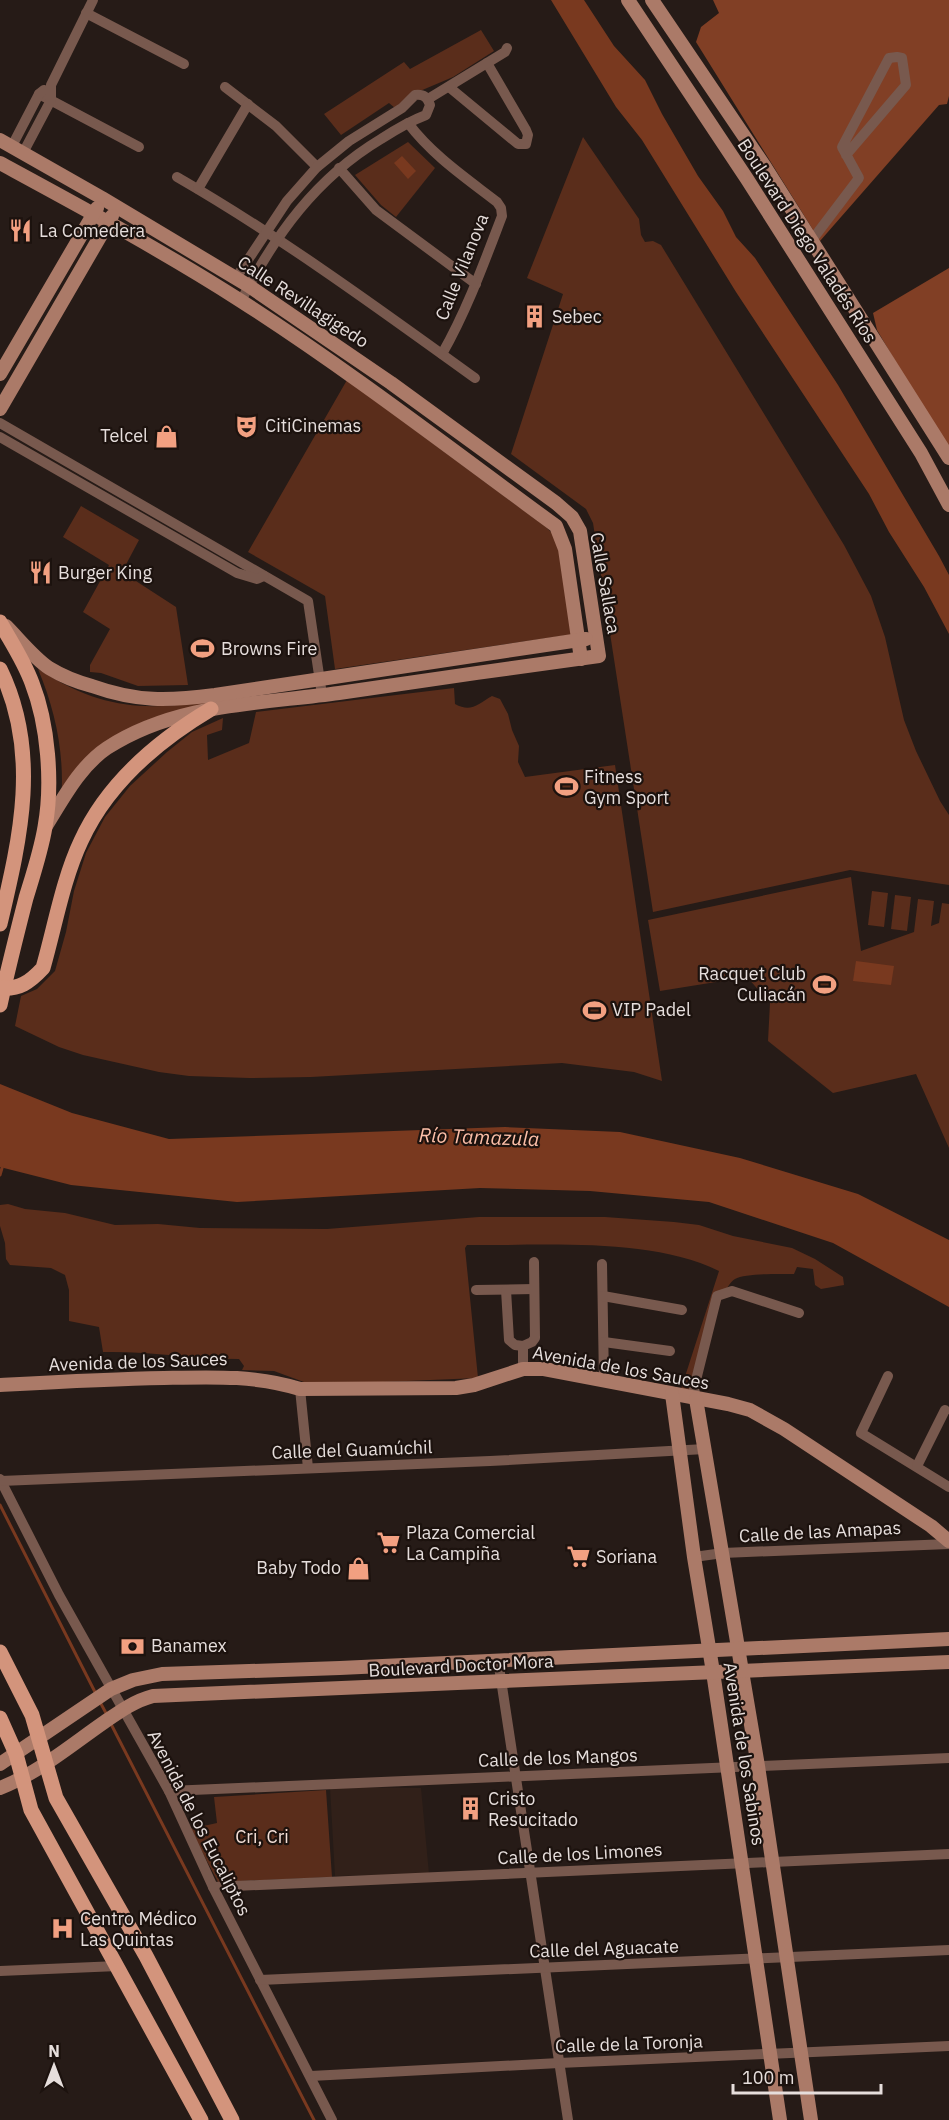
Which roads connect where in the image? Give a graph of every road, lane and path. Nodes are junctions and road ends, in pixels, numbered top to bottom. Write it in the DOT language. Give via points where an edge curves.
graph roads {
  1 [pos="93,0"];
  2 [pos="628,0"];
  3 [pos="652,0"];
  4 [pos="86,13"];
  5 [pos="507,48"];
  6 [pos="487,63"];
  7 [pos="184,64"];
  8 [pos="51,85"];
  9 [pos="225,87"];
  10 [pos="448,87"];
  11 [pos="39,94"];
  12 [pos="428,99"];
  13 [pos="51,100"];
  14 [pos="248,105"];
  15 [pos="408,123"];
  16 [pos="349,141"];
  17 [pos="12,147"];
  18 [pos="139,147"];
  19 [pos="358,153"];
  20 [pos="846,155"];
  21 [pos="0,163"];
  22 [pos="317,167"];
  23 [pos="339,168"];
  24 [pos="177,177"];
  25 [pos="198,189"];
  26 [pos="102,198"];
  27 [pos="117,207"];
  28 [pos="93,214"];
  29 [pos="108,222"];
  30 [pos="266,231"];
  31 [pos="278,240"];
  32 [pos="812,240"];
  33 [pos="236,278"];
  34 [pos="476,284"];
  35 [pos="249,286"];
  36 [pos="242,302"];
  37 [pos="442,354"];
  38 [pos="0,374"];
  39 [pos="475,378"];
  40 [pos="0,409"];
  41 [pos="0,423"];
  42 [pos="0,437"];
  43 [pos="949,458"];
  44 [pos="949,505"];
  45 [pos="572,517"];
  46 [pos="556,526"];
  47 [pos="264,576"];
  48 [pos="0,621"];
  49 [pos="597,638"];
  50 [pos="579,640"];
  51 [pos="581,659"];
  52 [pos="0,669"];
  53 [pos="320,680"];
  54 [pos="322,695"];
  55 [pos="211,709"];
  56 [pos="45,828"];
  57 [pos="0,924"];
  58 [pos="0,988"];
  59 [pos="0,1005"];
  60 [pos="534,1262"];
  61 [pos="602,1264"];
  62 [pos="534,1289"];
  63 [pos="476,1290"];
  64 [pos="506,1290"];
  65 [pos="603,1296"];
  66 [pos="682,1310"];
  67 [pos="799,1313"];
  68 [pos="603,1342"];
  69 [pos="523,1346"];
  70 [pos="670,1351"];
  71 [pos="524,1369"];
  72 [pos="888,1376"];
  73 [pos="604,1382"];
  74 [pos="0,1386"];
  75 [pos="300,1389"];
  76 [pos="672,1394"];
  77 [pos="696,1399"];
  78 [pos="945,1410"];
  79 [pos="705,1449"];
  80 [pos="678,1452"];
  81 [pos="917,1466"];
  82 [pos="308,1468"];
  83 [pos="0,1480"];
  84 [pos="949,1487"];
  85 [pos="949,1542"];
  86 [pos="723,1553"];
  87 [pos="694,1557"];
  88 [pos="949,1639"];
  89 [pos="738,1648"];
  90 [pos="709,1649"];
  91 [pos="0,1652"];
  92 [pos="498,1660"];
  93 [pos="949,1662"];
  94 [pos="741,1671"];
  95 [pos="713,1672"];
  96 [pos="501,1682"];
  97 [pos="109,1691"];
  98 [pos="120,1711"];
  99 [pos="0,1718"];
  100 [pos="40,1738"];
  101 [pos="16,1754"];
  102 [pos="949,1758"];
  103 [pos="47,1762"];
  104 [pos="0,1764"];
  105 [pos="758,1766"];
  106 [pos="728,1767"];
  107 [pos="516,1777"];
  108 [pos="22,1779"];
  109 [pos="0,1788"];
  110 [pos="169,1791"];
  111 [pos="949,1854"];
  112 [pos="772,1862"];
  113 [pos="742,1863"];
  114 [pos="531,1873"];
  115 [pos="213,1887"];
  116 [pos="949,1950"];
  117 [pos="786,1957"];
  118 [pos="756,1958"];
  119 [pos="118,1966"];
  120 [pos="545,1968"];
  121 [pos="0,1971"];
  122 [pos="260,1980"];
  123 [pos="949,2046"];
  124 [pos="801,2054"];
  125 [pos="771,2055"];
  126 [pos="559,2063"];
  127 [pos="311,2076"];
  128 [pos="201,2120"];
  129 [pos="232,2120"];
  130 [pos="332,2120"];
  131 [pos="568,2120"];
  132 [pos="780,2120"];
  133 [pos="811,2120"];
  1 -- 4 [label="street"];
  2 -- 44 [label="street, Boulevard Diego Valadés Ríos" via="915,443"];
  3 -- 32 [label="street, Boulevard Diego Valadés Ríos"];
  4 -- 7 [label="street"];
  4 -- 8 [label="street"];
  5 -- 6 [label="street"];
  6 -- 10 [label="street"];
  6 -- 10 [label="street" via="526,130 526,144 518,144"];
  8 -- 11 [label="street"];
  8 -- 13 [label="street"];
  9 -- 14 [label="street"];
  10 -- 12 [label="street"];
  11 -- 13 [label="street"];
  11 -- 17 [label="street"];
  12 -- 15 [label="street" via="426,115"];
  12 -- 16 [label="street" via="415,95 402,108"];
  13 -- 17 [label="street"];
  13 -- 18 [label="street"];
  14 -- 22 [label="street" via="276,126"];
  14 -- 25 [label="street"];
  15 -- 19 [label="street"];
  15 -- 34 [label="street, Calle Vilanova" via="445,162 501,208 502,216"];
  16 -- 19 [label="street"];
  16 -- 22 [label="street"];
  17 -- 26 [label="street, Calle Revillagigedo"];
  19 -- 23 [label="street"];
  20 -- 20 [label="street" via="842,147 890,58 902,58 906,85"];
  20 -- 32 [label="street" via="859,178"];
  21 -- 28 [label="street, Calle Revillagigedo"];
  22 -- 30 [label="street"];
  23 -- 31 [label="street" via="314,192"];
  23 -- 34 [label="street" via="376,210"];
  24 -- 25 [label="street, Calle Vilanova"];
  25 -- 30 [label="street, Calle Vilanova"];
  26 -- 27 [label="street, Calle Revillagigedo"];
  26 -- 28 [label="street"];
  27 -- 29 [label="street"];
  27 -- 33 [label="street, Calle Revillagigedo"];
  28 -- 29 [label="street, Calle Revillagigedo"];
  28 -- 38 [label="street"];
  29 -- 36 [label="street, Calle Revillagigedo"];
  29 -- 40 [label="street"];
  30 -- 31 [label="street, Calle Vilanova"];
  30 -- 33 [label="street"];
  31 -- 35 [label="street"];
  31 -- 37 [label="street, Calle Vilanova"];
  32 -- 43 [label="street, Boulevard Diego Valadés Ríos"];
  33 -- 35 [label="street, Calle Revillagigedo"];
  34 -- 37 [label="street, Calle Vilanova"];
  35 -- 36 [label="street"];
  35 -- 45 [label="street, Calle Revillagigedo" via="391,382"];
  36 -- 46 [label="street, Calle Revillagigedo" via="333,362"];
  37 -- 39 [label="street, Calle Vilanova"];
  41 -- 47 [label="street"];
  42 -- 47 [label="street" via="237,573 257,579"];
  45 -- 46 [label="street"];
  45 -- 49 [label="street, Calle Sallaca" via="584,548"];
  46 -- 50 [label="street, Calle Sallaca" via="565,549"];
  47 -- 53 [label="street" via="308,601"];
  48 -- 53 [label="street" via="49,667 119,696 182,699"];
  48 -- 56 [label="main road" via="32,683 40,713 49,790"];
  49 -- 50 [label="street"];
  49 -- 51 [label="street, Calle Sallaca" via="599,656"];
  50 -- 51 [label="street, Calle Sallaca"];
  50 -- 53 [label="street"];
  51 -- 54 [label="street"];
  52 -- 57 [label="main road" via="21,734 24,786 22,825"];
  53 -- 54 [label="street"];
  54 -- 55 [label="street"];
  55 -- 56 [label="street" via="148,727 105,749 82,772"];
  55 -- 58 [label="main road" via="146,756 103,804 73,860 42,968 25,984"];
  56 -- 59 [label="main road"];
  60 -- 62 [label="street"];
  61 -- 65 [label="street"];
  62 -- 64 [label="street"];
  62 -- 69 [label="street" via="535,1338"];
  63 -- 64 [label="street"];
  64 -- 69 [label="street" via="509,1340"];
  65 -- 66 [label="street"];
  65 -- 68 [label="street"];
  67 -- 77 [label="street" via="732,1291 717,1296 694,1388"];
  68 -- 70 [label="street"];
  68 -- 73 [label="street"];
  69 -- 71 [label="street"];
  71 -- 73 [label="street, Avenida de los Sauces" via="544,1369"];
  71 -- 75 [label="street, Avenida de los Sauces" via="456,1388"];
  72 -- 81 [label="street" via="861,1433"];
  73 -- 76 [label="street, Avenida de los Sauces"];
  74 -- 75 [label="street, Avenida de los Sauces" via="232,1377 279,1382"];
  75 -- 82 [label="street"];
  76 -- 77 [label="street, Avenida de los Sauces"];
  76 -- 80 [label="street, Avenida de los Sabinos"];
  77 -- 79 [label="street, Avenida de los Sabinos"];
  77 -- 85 [label="street, Avenida de los Sauces" via="750,1410 765,1418 931,1526"];
  78 -- 81 [label="street"];
  79 -- 80 [label="street, Calle del Guamúchil"];
  79 -- 86 [label="street, Avenida de los Sabinos"];
  80 -- 82 [label="street, Calle del Guamúchil"];
  80 -- 87 [label="street, Avenida de los Sabinos"];
  81 -- 84 [label="street"];
  82 -- 83 [label="street, Calle del Guamúchil"];
  83 -- 97 [label="street, Avenida de los Eucaliptos"];
  85 -- 86 [label="street, Calle de las Amapas"];
  86 -- 87 [label="street, Calle de las Amapas"];
  86 -- 89 [label="street, Avenida de los Sabinos"];
  87 -- 90 [label="street, Avenida de los Sabinos"];
  88 -- 89 [label="street, Boulevard Doctor Mora"];
  89 -- 90 [label="street, Boulevard Doctor Mora"];
  89 -- 94 [label="street, Avenida de los Sabinos"];
  90 -- 92 [label="street, Boulevard Doctor Mora"];
  90 -- 95 [label="street, Avenida de los Sabinos"];
  91 -- 100 [label="main road"];
  92 -- 96 [label="street"];
  92 -- 97 [label="street, Boulevard Doctor Mora" via="162,1674 133,1680"];
  93 -- 94 [label="street, Boulevard Doctor Mora"];
  94 -- 95 [label="street, Boulevard Doctor Mora"];
  94 -- 105 [label="street, Avenida de los Sabinos"];
  95 -- 96 [label="street, Boulevard Doctor Mora"];
  95 -- 106 [label="street, Avenida de los Sabinos"];
  96 -- 98 [label="street, Boulevard Doctor Mora" via="163,1696 141,1700"];
  96 -- 107 [label="street"];
  97 -- 98 [label="street, Avenida de los Eucaliptos"];
  97 -- 100 [label="street, Boulevard Doctor Mora"];
  98 -- 103 [label="street, Boulevard Doctor Mora"];
  98 -- 110 [label="street, Avenida de los Eucaliptos"];
  99 -- 101 [label="main road"];
  100 -- 101 [label="street, Boulevard Doctor Mora"];
  100 -- 103 [label="main road"];
  101 -- 104 [label="street, Boulevard Doctor Mora"];
  101 -- 108 [label="main road"];
  102 -- 105 [label="street, Calle de los Mangos"];
  103 -- 108 [label="street, Boulevard Doctor Mora"];
  103 -- 129 [label="main road" via="56,1798 146,1956"];
  105 -- 106 [label="street, Calle de los Mangos"];
  105 -- 112 [label="street, Avenida de los Sabinos"];
  106 -- 107 [label="street, Calle de los Mangos"];
  106 -- 113 [label="street, Avenida de los Sabinos"];
  107 -- 110 [label="street, Calle de los Mangos"];
  107 -- 114 [label="street"];
  108 -- 109 [label="street, Boulevard Doctor Mora"];
  108 -- 119 [label="main road" via="31,1810"];
  110 -- 115 [label="street, Avenida de los Eucaliptos"];
  111 -- 112 [label="street, Calle de los Limones"];
  112 -- 113 [label="street, Calle de los Limones"];
  112 -- 117 [label="street, Avenida de los Sabinos"];
  113 -- 114 [label="street, Calle de los Limones"];
  113 -- 118 [label="street, Avenida de los Sabinos"];
  114 -- 115 [label="street, Calle de los Limones"];
  114 -- 120 [label="street"];
  115 -- 122 [label="street, Avenida de los Eucaliptos"];
  116 -- 117 [label="street, Calle del Aguacate"];
  117 -- 118 [label="street, Calle del Aguacate"];
  117 -- 124 [label="street, Avenida de los Sabinos"];
  118 -- 120 [label="street, Calle del Aguacate"];
  118 -- 125 [label="street, Avenida de los Sabinos"];
  119 -- 121 [label="street"];
  119 -- 128 [label="main road"];
  120 -- 122 [label="street, Calle del Aguacate"];
  120 -- 126 [label="street"];
  122 -- 127 [label="street, Avenida de los Eucaliptos"];
  123 -- 124 [label="street, Calle de la Toronja"];
  124 -- 125 [label="street, Calle de la Toronja"];
  124 -- 133 [label="street, Avenida de los Sabinos"];
  125 -- 126 [label="street, Calle de la Toronja"];
  125 -- 132 [label="street, Avenida de los Sabinos"];
  126 -- 127 [label="street, Calle de la Toronja"];
  126 -- 131 [label="street"];
  127 -- 130 [label="street, Avenida de los Eucaliptos"];
}
